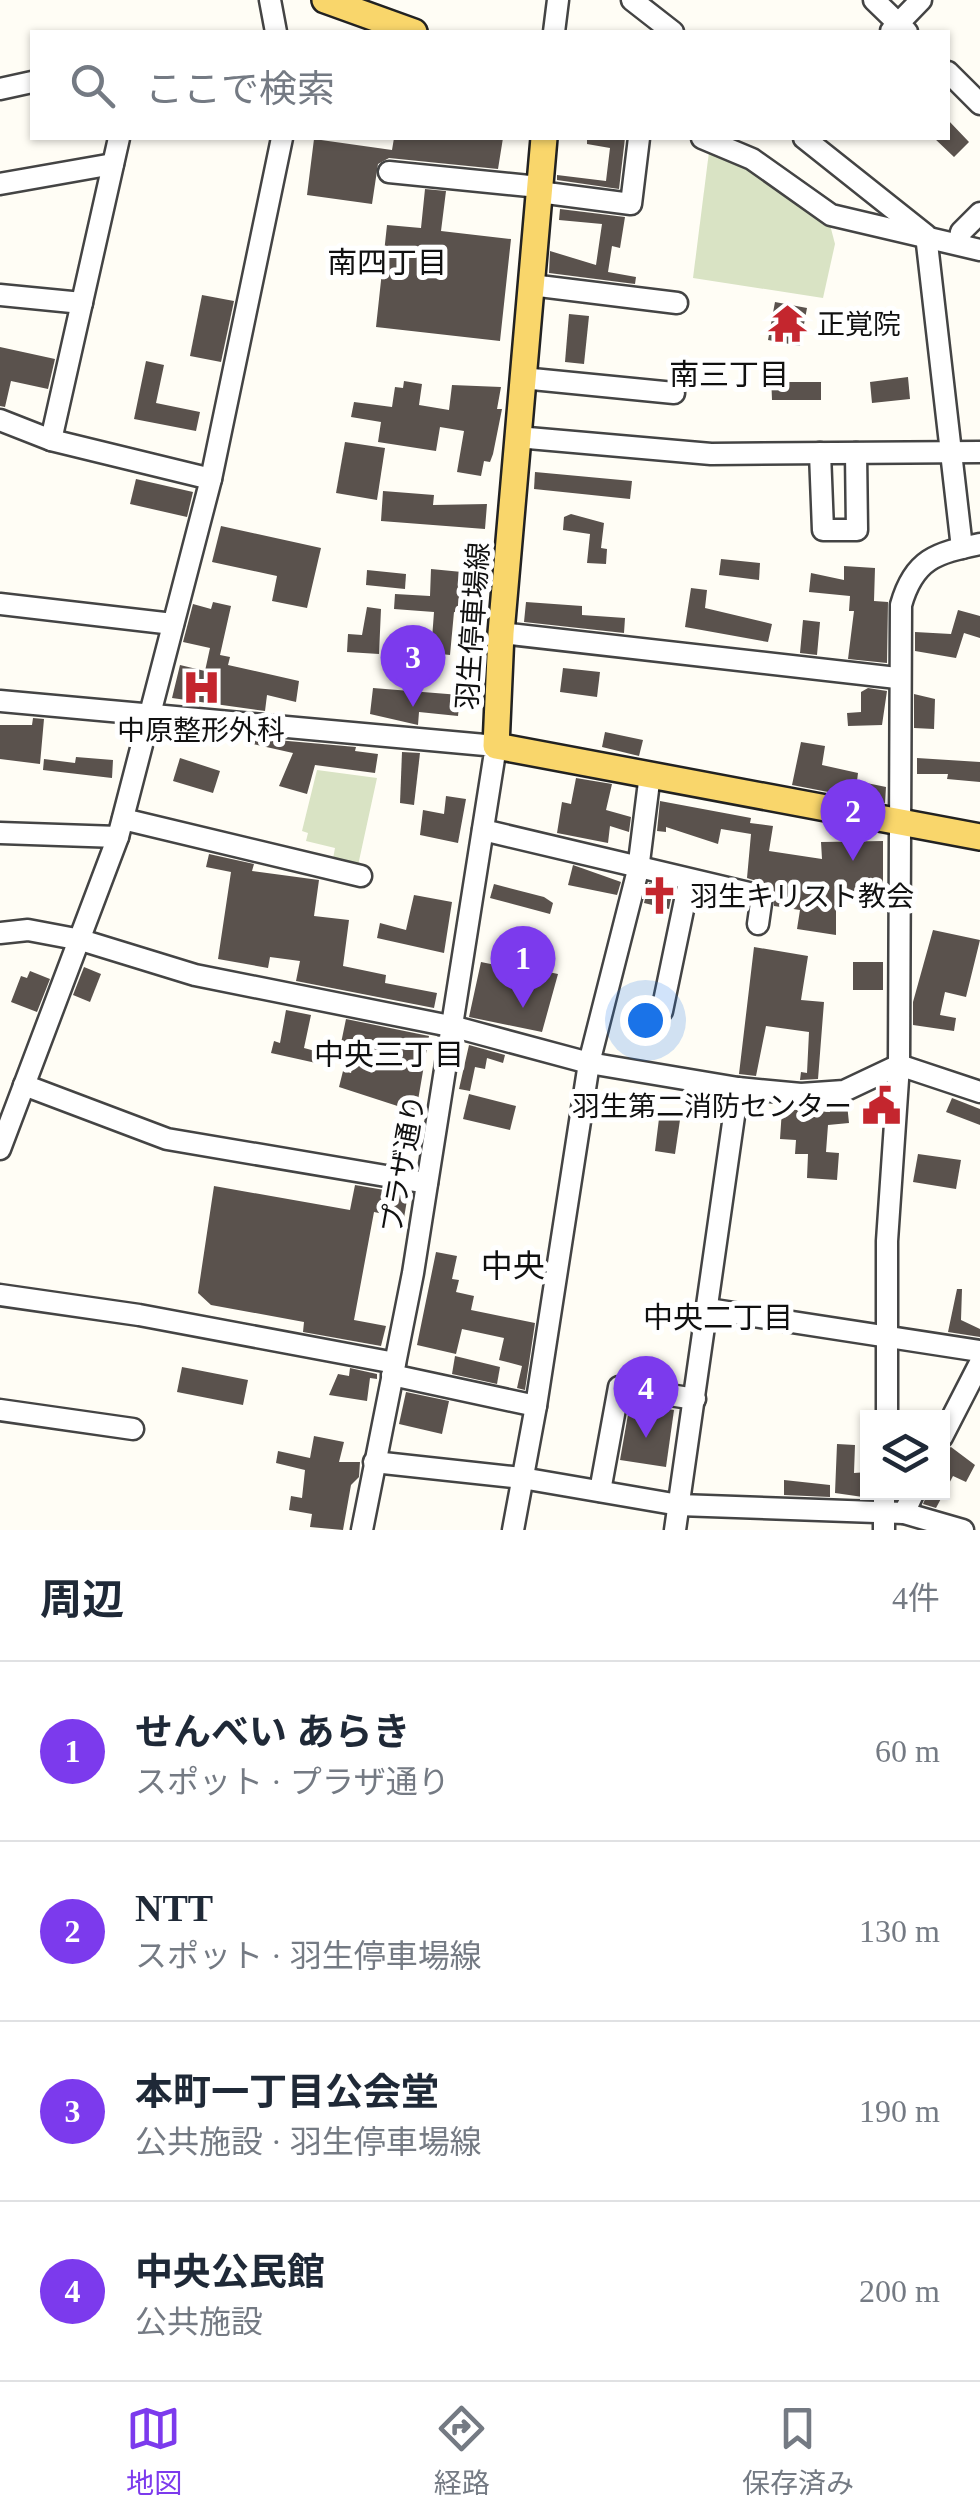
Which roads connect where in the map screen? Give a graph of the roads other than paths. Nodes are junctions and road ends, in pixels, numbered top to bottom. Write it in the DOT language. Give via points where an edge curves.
graph roads {
  1 [pos="270,0"];
  2 [pos="558,0"];
  3 [pos="632,0"];
  4 [pos="874,0"];
  5 [pos="920,0"];
  6 [pos="333,2"];
  7 [pos="898,29"];
  8 [pos="276,30"];
  9 [pos="409,30"];
  10 [pos="554,30"];
  11 [pos="670,30"];
  12 [pos="950,73"];
  13 [pos="30,82"];
  14 [pos="0,89"];
  15 [pos="976,91"];
  16 [pos="119,140"];
  17 [pos="282,140"];
  18 [pos="544,140"];
  19 [pos="639,140"];
  20 [pos="707,140"];
  21 [pos="806,140"];
  22 [pos="113,164"];
  23 [pos="388,172"];
  24 [pos="0,184"];
  25 [pos="539,190"];
  26 [pos="980,213"];
  27 [pos="926,236"];
  28 [pos="959,244"];
  29 [pos="980,250"];
  30 [pos="530,286"];
  31 [pos="0,295"];
  32 [pos="82,303"];
  33 [pos="677,304"];
  34 [pos="522,378"];
  35 [pos="674,393"];
  36 [pos="0,420"];
  37 [pos="517,437"];
  38 [pos="50,440"];
  39 [pos="980,452"];
  40 [pos="820,453"];
  41 [pos="856,453"];
  42 [pos="948,453"];
  43 [pos="211,479"];
  44 [pos="971,546"];
  45 [pos="0,604"];
  46 [pos="173,624"];
  47 [pos="501,633"];
  48 [pos="897,678"];
  49 [pos="0,702"];
  50 [pos="150,715"];
  51 [pos="496,746"];
  52 [pos="650,774"];
  53 [pos="903,825"];
  54 [pos="121,828"];
  55 [pos="483,830"];
  56 [pos="0,833"];
  57 [pos="979,843"];
  58 [pos="638,870"];
  59 [pos="361,876"];
  60 [pos="689,881"];
  61 [pos="758,924"];
  62 [pos="0,933"];
  63 [pos="82,940"];
  64 [pos="662,1011"];
  65 [pos="455,1026"];
  66 [pos="589,1062"];
  67 [pos="899,1065"];
  68 [pos="24,1085"];
  69 [pos="738,1088"];
  70 [pos="980,1092"];
  71 [pos="0,1149"];
  72 [pos="427,1183"];
  73 [pos="0,1295"];
  74 [pos="708,1309"];
  75 [pos="890,1335"];
  76 [pos="980,1351"];
  77 [pos="394,1369"];
  78 [pos="977,1375"];
  79 [pos="695,1399"];
  80 [pos="536,1406"];
  81 [pos="0,1410"];
  82 [pos="887,1410"];
  83 [pos="950,1422"];
  84 [pos="133,1429"];
  85 [pos="374,1462"];
  86 [pos="522,1478"];
  87 [pos="600,1491"];
  88 [pos="679,1505"];
  89 [pos="889,1512"];
  90 [pos="362,1530"];
  91 [pos="512,1530"];
  92 [pos="675,1530"];
  93 [pos="963,1530"];
  1 -- 8 [label="street"];
  2 -- 10 [label="street"];
  3 -- 11 [label="street"];
  4 -- 7 [label="street"];
  5 -- 7 [label="street"];
  6 -- 9 [label="main road"];
  12 -- 15 [label="street"];
  13 -- 14 [label="street"];
  16 -- 22 [label="street"];
  17 -- 43 [label="street"];
  18 -- 25 [label="main road, 羽生停車場線"];
  19 -- 25 [label="street" via="631,204"];
  20 -- 27 [label="street" via="752,159 830,214"];
  21 -- 27 [label="street"];
  22 -- 24 [label="street"];
  22 -- 32 [label="street"];
  23 -- 25 [label="street"];
  25 -- 30 [label="main road, 羽生停車場線"];
  26 -- 28 [label="street" via="961,232"];
  27 -- 28 [label="street"];
  27 -- 42 [label="street"];
  28 -- 29 [label="street"];
  30 -- 33 [label="street"];
  30 -- 34 [label="main road, 羽生停車場線"];
  31 -- 32 [label="street"];
  32 -- 38 [label="street"];
  34 -- 35 [label="street"];
  34 -- 37 [label="main road, 羽生停車場線"];
  36 -- 38 [label="street"];
  37 -- 40 [label="street" via="710,454"];
  37 -- 47 [label="main road, 羽生停車場線"];
  38 -- 43 [label="street"];
  39 -- 42 [label="street"];
  40 -- 41 [label="street"];
  40 -- 41 [label="street" via="823,530 857,530"];
  41 -- 42 [label="street"];
  42 -- 44 [label="street"];
  43 -- 46 [label="street"];
  44 -- 48 [label="street" via="940,554 908,579 900,605"];
  45 -- 46 [label="street"];
  46 -- 50 [label="street"];
  47 -- 48 [label="street"];
  47 -- 51 [label="main road, 羽生停車場線"];
  48 -- 53 [label="street"];
  49 -- 50 [label="street"];
  50 -- 51 [label="street"];
  50 -- 54 [label="street"];
  51 -- 52 [label="main road, 羽生停車場線"];
  51 -- 55 [label="street, プラザ通り"];
  52 -- 53 [label="main road, 羽生停車場線"];
  52 -- 58 [label="street"];
  53 -- 57 [label="main road, 羽生停車場線"];
  53 -- 67 [label="street"];
  54 -- 56 [label="street"];
  54 -- 59 [label="street"];
  54 -- 63 [label="street"];
  55 -- 58 [label="street"];
  55 -- 65 [label="street, プラザ通り"];
  58 -- 60 [label="street"];
  58 -- 66 [label="street"];
  60 -- 61 [label="street" via="762,896"];
  60 -- 64 [label="street"];
  62 -- 63 [label="street" via="28,930"];
  63 -- 65 [label="street" via="195,975"];
  63 -- 68 [label="street"];
  65 -- 66 [label="street"];
  65 -- 72 [label="street, プラザ通り"];
  66 -- 69 [label="street"];
  66 -- 80 [label="street"];
  67 -- 69 [label="street" via="844,1091"];
  67 -- 70 [label="street"];
  67 -- 75 [label="street" via="887,1242"];
  68 -- 71 [label="street"];
  68 -- 72 [label="street" via="167,1139"];
  69 -- 74 [label="street"];
  72 -- 77 [label="street, プラザ通り"];
  73 -- 77 [label="street" via="139,1315"];
  74 -- 75 [label="street"];
  74 -- 79 [label="street"];
  75 -- 76 [label="street"];
  75 -- 82 [label="street"];
  77 -- 80 [label="street"];
  77 -- 85 [label="street, プラザ通り"];
  78 -- 83 [label="street"];
  79 -- 87 [label="street" via="619,1387"];
  79 -- 88 [label="street"];
  80 -- 86 [label="street"];
  81 -- 84 [label="street"];
  85 -- 86 [label="street"];
  85 -- 90 [label="street, プラザ通り"];
  86 -- 87 [label="street"];
  86 -- 91 [label="street"];
  87 -- 88 [label="street"];
  88 -- 89 [label="street"];
  88 -- 92 [label="street"];
  89 -- 93 [label="street"];
}
